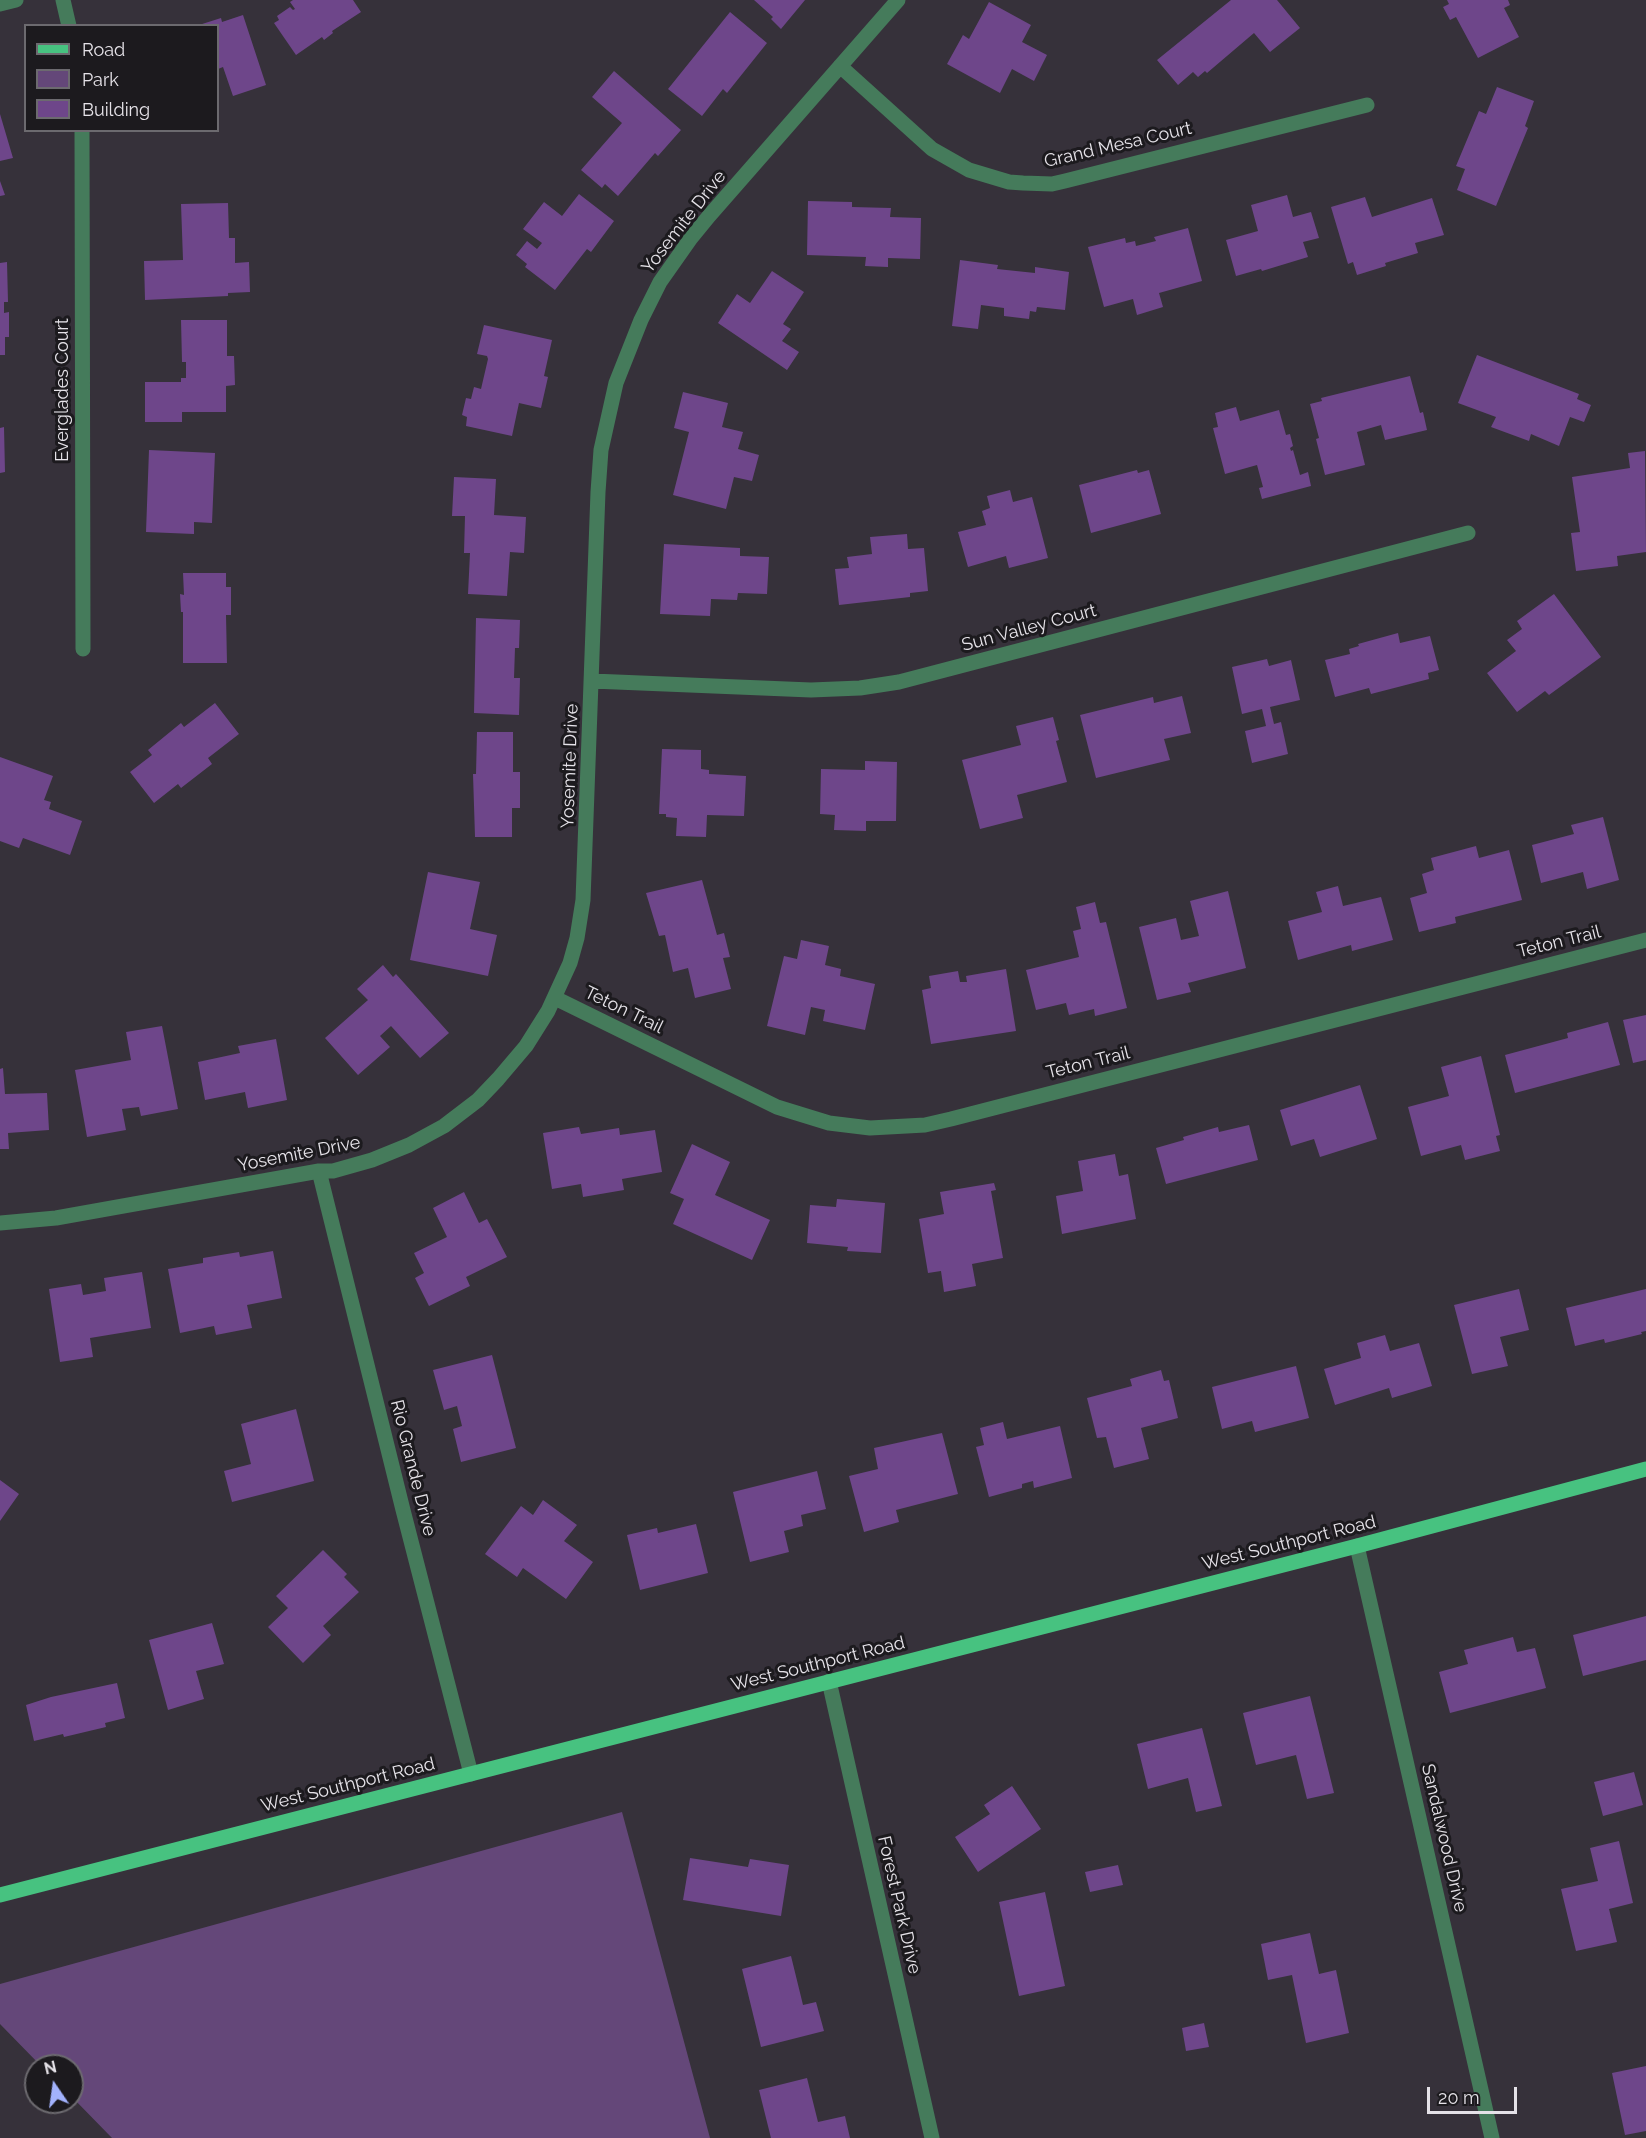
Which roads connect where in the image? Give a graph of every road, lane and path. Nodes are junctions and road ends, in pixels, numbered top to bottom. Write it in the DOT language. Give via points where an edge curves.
graph roads {
  1 [pos="16,0"];
  2 [pos="63,0"];
  3 [pos="898,0"];
  4 [pos="0,4"];
  5 [pos="69,24"];
  6 [pos="840,66"];
  7 [pos="1367,105"];
  8 [pos="82,132"];
  9 [pos="1468,533"];
  10 [pos="83,650"];
  11 [pos="592,681"];
  12 [pos="1646,940"];
  13 [pos="555,998"];
  14 [pos="319,1172"];
  15 [pos="0,1223"];
  16 [pos="1646,1469"];
  17 [pos="1357,1546"];
  18 [pos="829,1681"];
  19 [pos="471,1774"];
  20 [pos="0,1895"];
  21 [pos="932,2138"];
  22 [pos="1492,2138"];
  1 -- 4 [label="street"];
  2 -- 5 [label="street"];
  3 -- 6 [label="street, Yosemite Drive"];
  6 -- 7 [label="street, Grand Mesa Court" via="932,149 969,170 1009,182 1052,184"];
  6 -- 11 [label="street, Yosemite Drive" via="691,238 660,282 625,358 609,410 600,465"];
  8 -- 10 [label="street, Everglades Court"];
  9 -- 11 [label="street, Sun Valley Court" via="899,682 830,690"];
  11 -- 13 [label="street, Yosemite Drive" via="584,900 574,947"];
  12 -- 13 [label="street, Teton Trail" via="951,1119 925,1125 870,1128 829,1123 777,1107"];
  13 -- 14 [label="street, Yosemite Drive" via="534,1035 498,1079 444,1126 372,1160"];
  14 -- 15 [label="street, Yosemite Drive" via="56,1218"];
  14 -- 19 [label="street, Rio Grande Drive"];
  16 -- 17 [label="main road, West Southport Road"];
  17 -- 18 [label="main road, West Southport Road"];
  17 -- 22 [label="street, Sandalwood Drive"];
  18 -- 19 [label="main road, West Southport Road"];
  18 -- 21 [label="street, Forest Park Drive"];
  19 -- 20 [label="main road, West Southport Road"];
}
